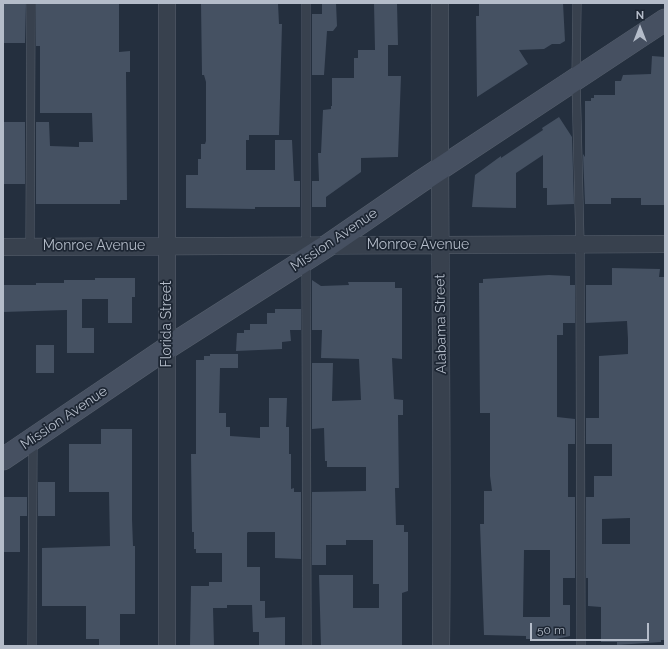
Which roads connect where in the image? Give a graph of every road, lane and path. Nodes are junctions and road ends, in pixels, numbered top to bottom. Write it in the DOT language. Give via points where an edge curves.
graph roads {
  1 [pos="32,3"];
  2 [pos="167,3"];
  3 [pos="306,3"];
  4 [pos="440,3"];
  5 [pos="577,3"];
  6 [pos="665,20"];
  7 [pos="576,80"];
  8 [pos="440,169"];
  9 [pos="580,244"];
  10 [pos="665,244"];
  11 [pos="167,246"];
  12 [pos="327,246"];
  13 [pos="440,246"];
  14 [pos="3,247"];
  15 [pos="30,247"];
  16 [pos="306,252"];
  17 [pos="167,348"];
  18 [pos="33,439"];
  19 [pos="3,459"];
  20 [pos="32,646"];
  21 [pos="167,646"];
  22 [pos="308,646"];
  23 [pos="441,646"];
  24 [pos="581,646"];
  1 -- 15 [label="lane"];
  2 -- 11 [label="street, Florida Street"];
  3 -- 16 [label="lane"];
  4 -- 8 [label="street, Alabama Street"];
  5 -- 7 [label="lane"];
  6 -- 7 [label="main road, Mission Avenue"];
  7 -- 8 [label="main road, Mission Avenue"];
  7 -- 9 [label="lane"];
  8 -- 12 [label="main road, Mission Avenue"];
  8 -- 13 [label="street, Alabama Street"];
  9 -- 10 [label="street, Monroe Avenue"];
  9 -- 13 [label="street, Monroe Avenue"];
  9 -- 24 [label="lane"];
  11 -- 15 [label="street, Monroe Avenue"];
  11 -- 16 [label="street, Monroe Avenue"];
  11 -- 17 [label="street, Florida Street"];
  12 -- 13 [label="street, Monroe Avenue"];
  12 -- 16 [label="main road, Mission Avenue"];
  13 -- 23 [label="street, Alabama Street" via="443,456"];
  14 -- 15 [label="street, Monroe Avenue"];
  16 -- 17 [label="main road, Mission Avenue"];
  16 -- 22 [label="lane"];
  17 -- 18 [label="main road, Mission Avenue"];
  17 -- 21 [label="street, Florida Street"];
  18 -- 19 [label="main road, Mission Avenue"];
  18 -- 20 [label="lane"];
}
